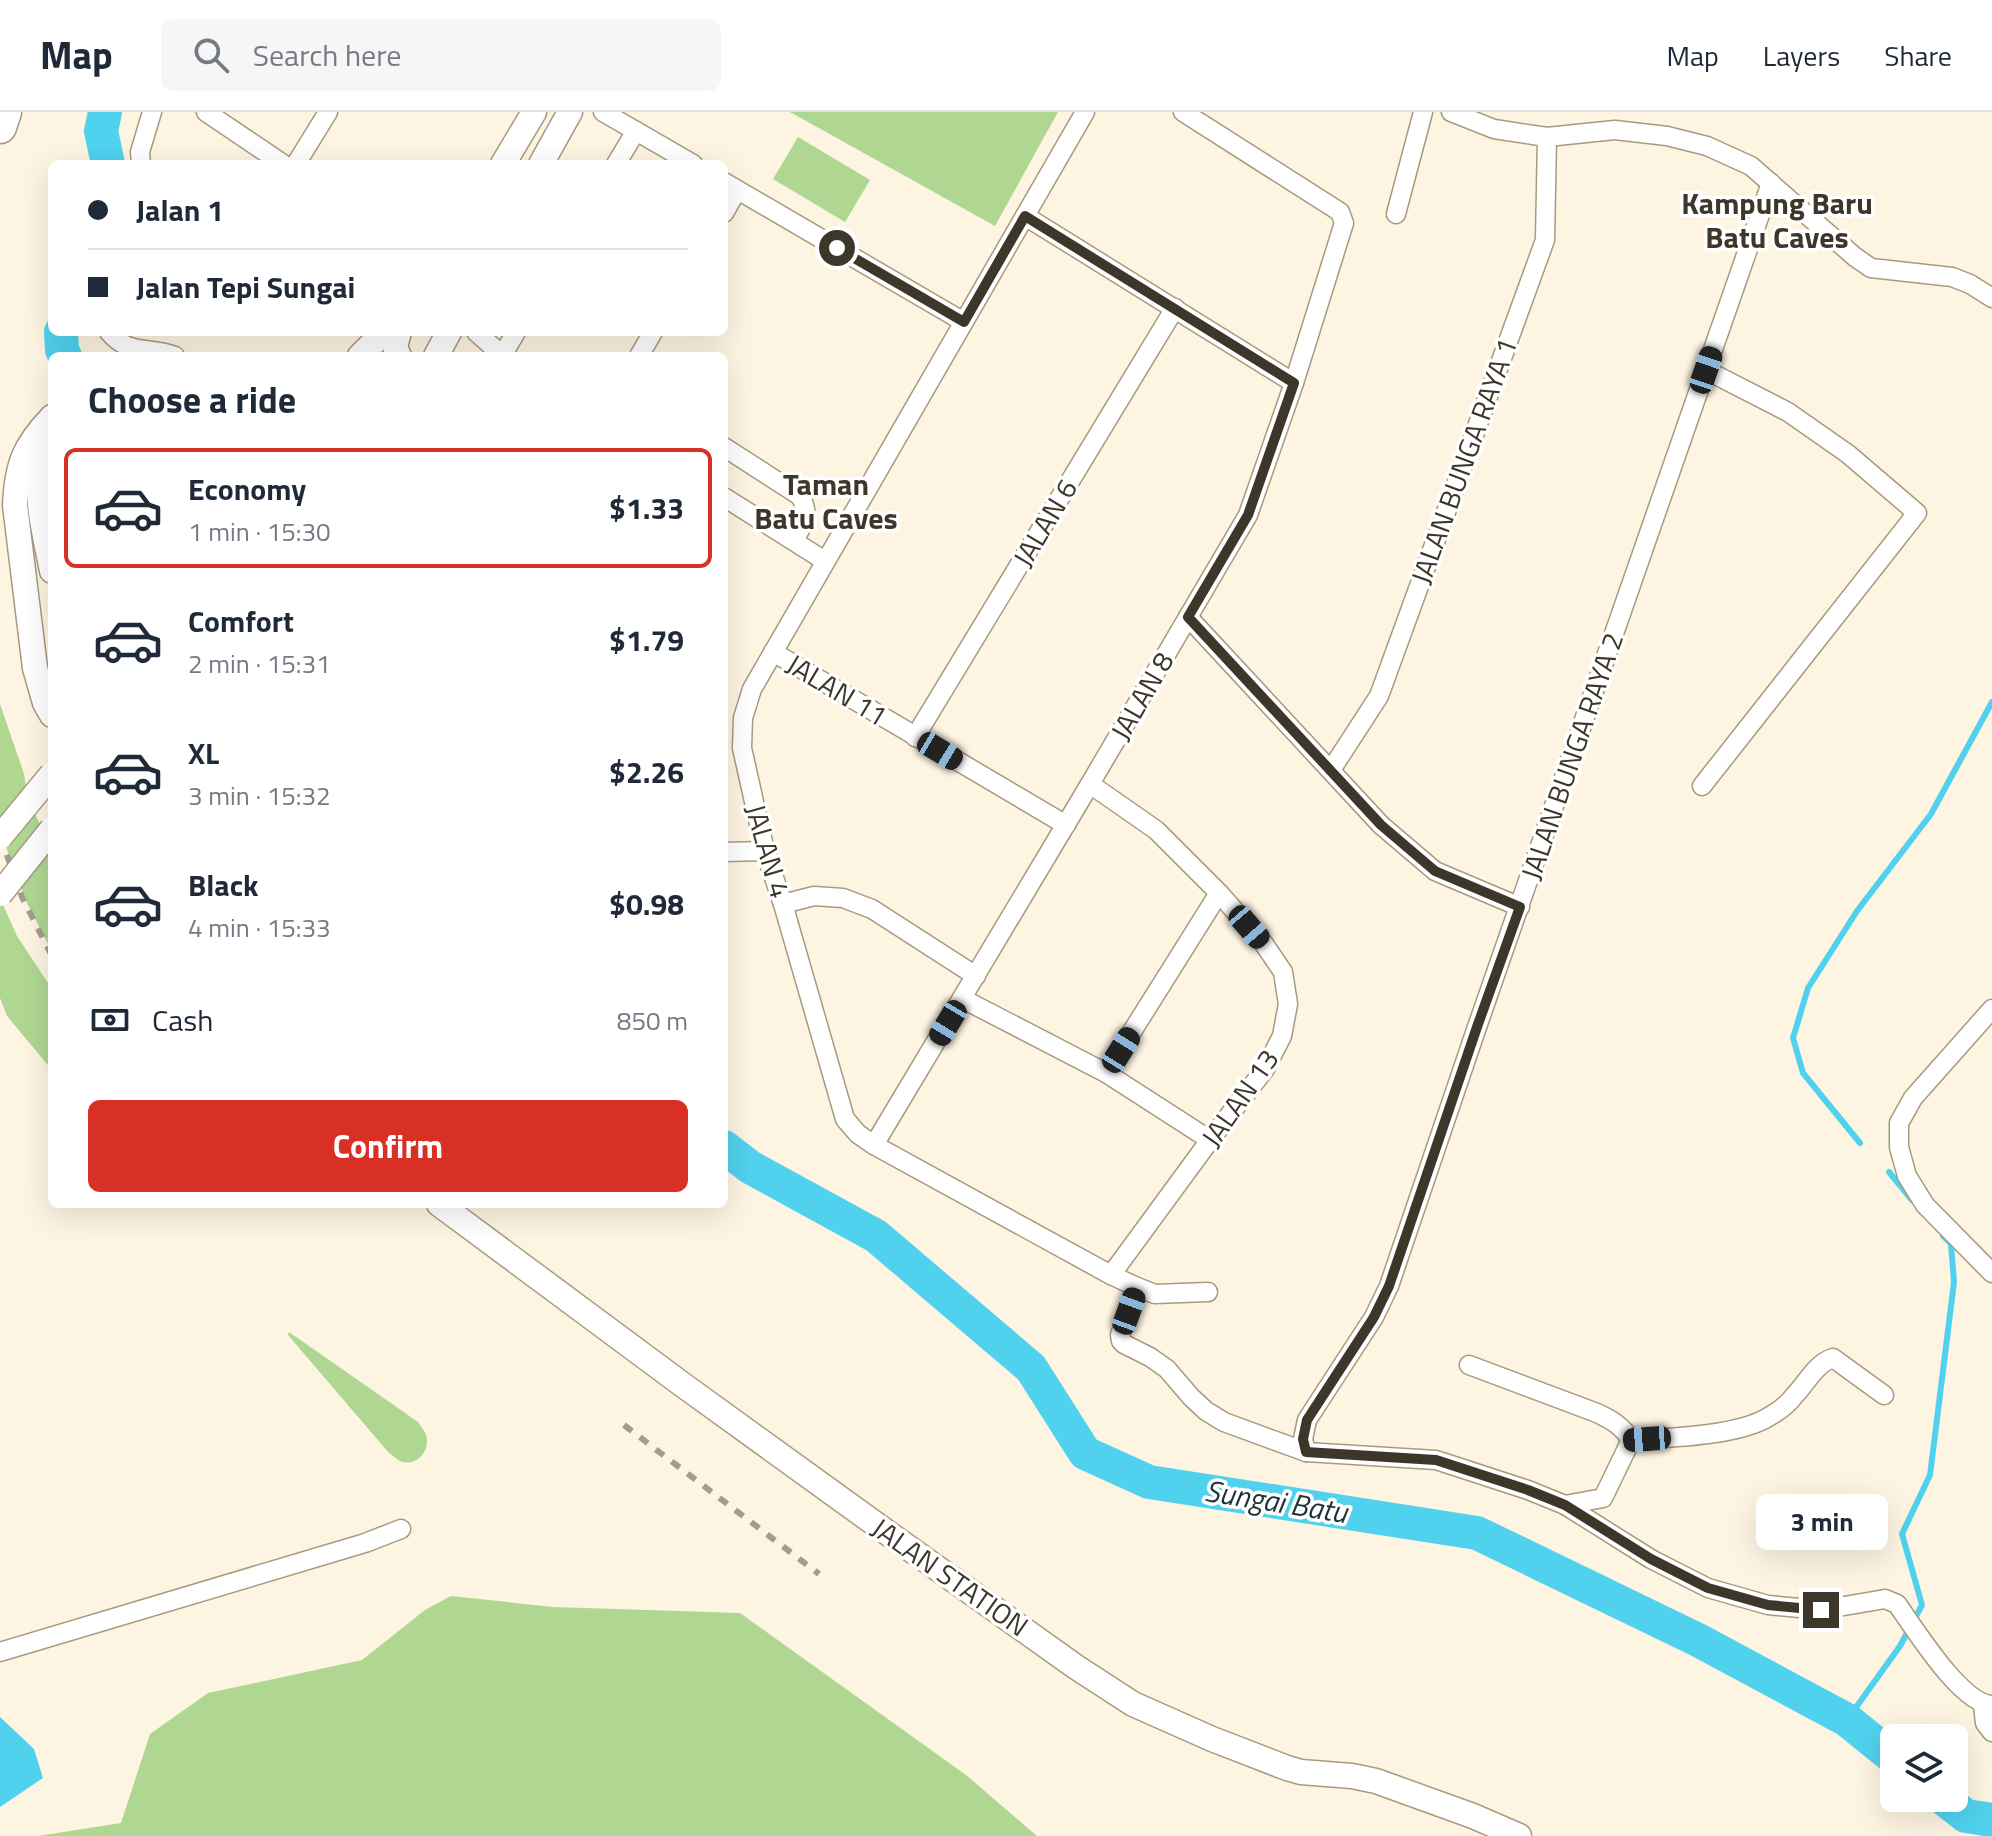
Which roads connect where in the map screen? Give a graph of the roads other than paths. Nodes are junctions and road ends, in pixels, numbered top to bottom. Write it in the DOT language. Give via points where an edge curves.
graph roads {
  1 [pos="5,112"];
  2 [pos="152,112"];
  3 [pos="206,112"];
  4 [pos="328,112"];
  5 [pos="534,112"];
  6 [pos="570,112"];
  7 [pos="603,112"];
  8 [pos="1085,112"];
  9 [pos="1183,112"];
  10 [pos="1423,112"];
  11 [pos="1451,112"];
  12 [pos="0,127"];
  13 [pos="636,131"];
  14 [pos="1547,137"];
  15 [pos="141,160"];
  16 [pos="277,160"];
  17 [pos="298,160"];
  18 [pos="505,160"];
  19 [pos="543,160"];
  20 [pos="618,160"];
  21 [pos="686,160"];
  22 [pos="1771,183"];
  23 [pos="731,186"];
  24 [pos="1396,214"];
  25 [pos="1025,216"];
  26 [pos="1992,298"];
  27 [pos="1175,308"];
  28 [pos="964,322"];
  29 [pos="113,336"];
  30 [pos="380,336"];
  31 [pos="480,336"];
  32 [pos="148,352"];
  33 [pos="364,352"];
  34 [pos="498,352"];
  35 [pos="1706,370"];
  36 [pos="1294,383"];
  37 [pos="48,421"];
  38 [pos="728,450"];
  39 [pos="48,458"];
  40 [pos="728,500"];
  41 [pos="794,541"];
  42 [pos="48,547"];
  43 [pos="825,561"];
  44 [pos="1188,617"];
  45 [pos="773,652"];
  46 [pos="48,708"];
  47 [pos="915,737"];
  48 [pos="1331,770"];
  49 [pos="48,779"];
  50 [pos="1090,784"];
  51 [pos="1702,786"];
  52 [pos="1066,825"];
  53 [pos="48,834"];
  54 [pos="0,837"];
  55 [pos="765,851"];
  56 [pos="728,852"];
  57 [pos="1219,893"];
  58 [pos="0,894"];
  59 [pos="783,904"];
  60 [pos="1520,907"];
  61 [pos="976,976"];
  62 [pos="963,999"];
  63 [pos="1992,1009"];
  64 [pos="1106,1073"];
  65 [pos="1210,1140"];
  66 [pos="874,1145"];
  67 [pos="444,1208"];
  68 [pos="1992,1273"];
  69 [pos="1111,1275"];
  70 [pos="1137,1287"];
  71 [pos="1208,1292"];
  72 [pos="1469,1365"];
  73 [pos="1884,1395"];
  74 [pos="1631,1440"];
  75 [pos="1306,1452"];
  76 [pos="1565,1505"];
  77 [pos="401,1529"];
  78 [pos="0,1652"];
  79 [pos="1988,1705"];
  80 [pos="1992,1732"];
  81 [pos="1519,1836"];
  1 -- 12 [label="highway"];
  2 -- 15 [label="street"];
  3 -- 16 [label="street"];
  4 -- 17 [label="street"];
  5 -- 18 [label="street"];
  6 -- 19 [label="street"];
  7 -- 13 [label="street"];
  8 -- 25 [label="street, JALAN 4"];
  9 -- 36 [label="street, JALAN 8" via="1340,212 1344,223"];
  10 -- 24 [label="street"];
  11 -- 14 [label="street" via="1494,129"];
  13 -- 20 [label="street"];
  13 -- 21 [label="street"];
  14 -- 22 [label="street" via="1615,130 1667,136 1731,156"];
  14 -- 48 [label="street, JALAN BUNGA RAYA 1" via="1545,240 1379,696"];
  22 -- 26 [label="street" via="1871,268 1952,277"];
  22 -- 35 [label="street, JALAN BUNGA RAYA 2"];
  23 -- 28 [label="street"];
  25 -- 27 [label="street"];
  25 -- 28 [label="street, JALAN 4"];
  27 -- 36 [label="street"];
  27 -- 47 [label="street, JALAN 6"];
  28 -- 43 [label="street, JALAN 4"];
  29 -- 32 [label="street"];
  30 -- 33 [label="street"];
  31 -- 34 [label="street"];
  35 -- 51 [label="street" via="1788,412 1917,513"];
  35 -- 60 [label="street, JALAN BUNGA RAYA 2"];
  36 -- 44 [label="street, JALAN 8" via="1248,515"];
  37 -- 46 [label="street" via="33,436 20,464 15,505 35,668"];
  38 -- 41 [label="street" via="800,496 806,517"];
  39 -- 42 [label="street" via="40,486"];
  40 -- 41 [label="street"];
  41 -- 43 [label="street"];
  43 -- 45 [label="street, JALAN 4"];
  44 -- 48 [label="street"];
  44 -- 50 [label="street, JALAN 8"];
  45 -- 47 [label="street, JALAN 11"];
  45 -- 55 [label="street, JALAN 4" via="752,689 742,733"];
  47 -- 52 [label="street, JALAN 11"];
  48 -- 60 [label="street" via="1381,825 1435,871"];
  49 -- 54 [label="street, bridge"];
  50 -- 52 [label="street, JALAN 8"];
  50 -- 57 [label="street, JALAN 13" via="1156,830"];
  52 -- 61 [label="street, JALAN 8"];
  53 -- 58 [label="street, bridge"];
  55 -- 56 [label="street"];
  55 -- 59 [label="street, JALAN 4"];
  57 -- 64 [label="street"];
  57 -- 65 [label="street, JALAN 13" via="1283,972 1288,1004 1282,1036 1265,1069"];
  59 -- 61 [label="street" via="814,896 843,898 872,909"];
  59 -- 66 [label="street, JALAN 4" via="845,1119"];
  60 -- 75 [label="street, JALAN BUNGA RAYA 2" via="1389,1286 1307,1420"];
  61 -- 62 [label="street, JALAN 8"];
  62 -- 64 [label="street"];
  62 -- 66 [label="street, JALAN 8"];
  63 -- 68 [label="street" via="1913,1098 1899,1123 1907,1176 1925,1205"];
  64 -- 65 [label="street"];
  65 -- 69 [label="street, JALAN 13"];
  66 -- 69 [label="street, JALAN 4"];
  67 -- 81 [label="street, JALAN STATION" via="885,1531 1133,1704 1287,1768 1376,1781"];
  69 -- 70 [label="street, JALAN 4"];
  70 -- 71 [label="street, JALAN 4" via="1155,1294"];
  70 -- 75 [label="street" via="1120,1335 1124,1344 1167,1369 1206,1411 1224,1422"];
  72 -- 74 [label="street" via="1597,1413 1624,1429"];
  73 -- 74 [label="street" via="1833,1358 1768,1418 1743,1429"];
  74 -- 76 [label="street" via="1603,1498"];
  75 -- 76 [label="street" via="1436,1460"];
  76 -- 79 [label="street" via="1708,1588 1768,1605 1821,1610 1885,1599 1897,1604 1948,1675"];
  77 -- 78 [label="street"];
  79 -- 80 [label="street" via="1985,1723"];
}
